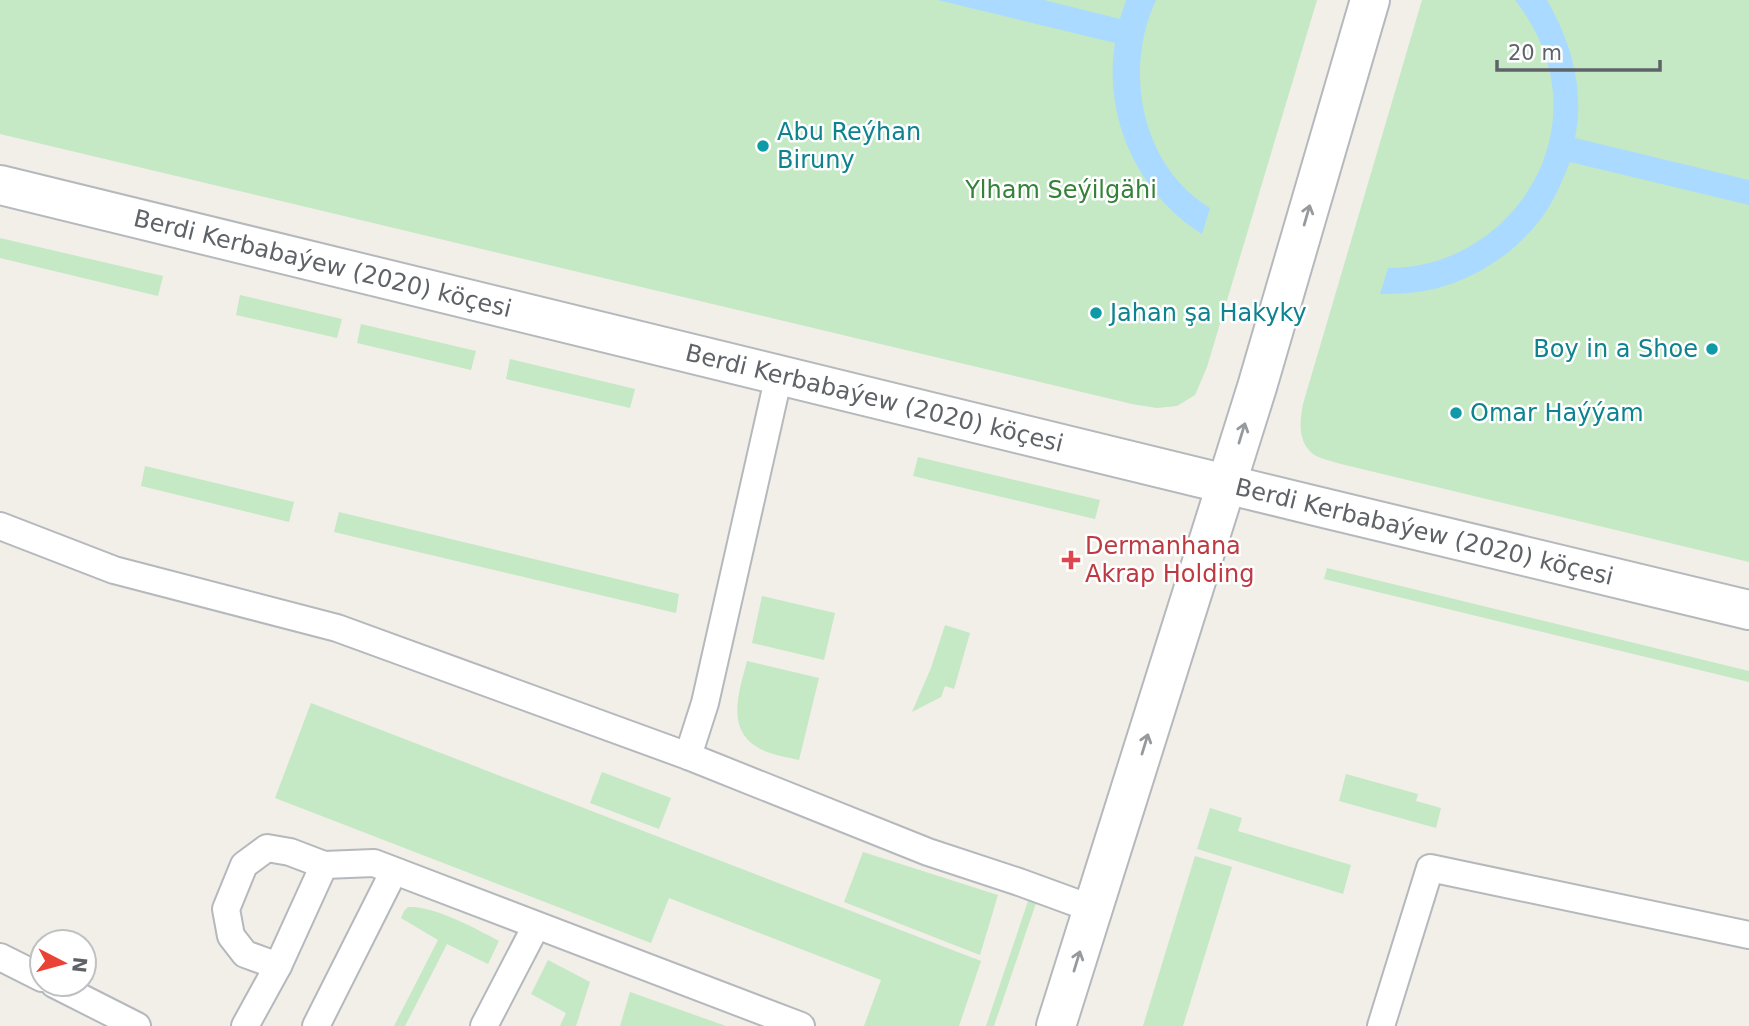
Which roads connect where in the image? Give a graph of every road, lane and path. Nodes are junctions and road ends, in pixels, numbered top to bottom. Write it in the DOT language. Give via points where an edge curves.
graph roads {
  1 [pos="1370,0"];
  2 [pos="0,185"];
  3 [pos="779,375"];
  4 [pos="1227,484"];
  5 [pos="0,526"];
  6 [pos="1749,610"];
  7 [pos="688,756"];
  8 [pos="324,865"];
  9 [pos="394,871"];
  10 [pos="1093,909"];
  11 [pos="536,926"];
  12 [pos="1749,935"];
  13 [pos="0,957"];
  14 [pos="278,966"];
  15 [pos="28,971"];
  16 [pos="82,998"];
  17 [pos="137,1026"];
  18 [pos="245,1026"];
  19 [pos="316,1026"];
  20 [pos="484,1026"];
  21 [pos="801,1026"];
  22 [pos="1056,1026"];
  23 [pos="1381,1026"];
  4 -- 1 [label="street, one-way"];
  2 -- 3 [label="street, Berdi Kerbabaýew (2020) köçesi"];
  3 -- 4 [label="street, Berdi Kerbabaýew (2020) köçesi"];
  3 -- 7 [label="lane" via="705,703"];
  4 -- 6 [label="street, Berdi Kerbabaýew (2020) köçesi"];
  10 -- 4 [label="street, one-way"];
  5 -- 7 [label="lane" via="114,570 337,628"];
  7 -- 10 [label="lane" via="928,852"];
  8 -- 9 [label="lane" via="374,863"];
  8 -- 14 [label="lane"];
  8 -- 14 [label="lane" via="267,848 244,865 226,909 231,936 245,954"];
  9 -- 11 [label="lane"];
  9 -- 19 [label="lane"];
  22 -- 10 [label="street, one-way"];
  11 -- 20 [label="lane"];
  11 -- 21 [label="lane"];
  12 -- 23 [label="lane" via="1430,868"];
  13 -- 15 [label="lane"];
  14 -- 18 [label="lane"];
  16 -- 17 [label="lane"];
}
